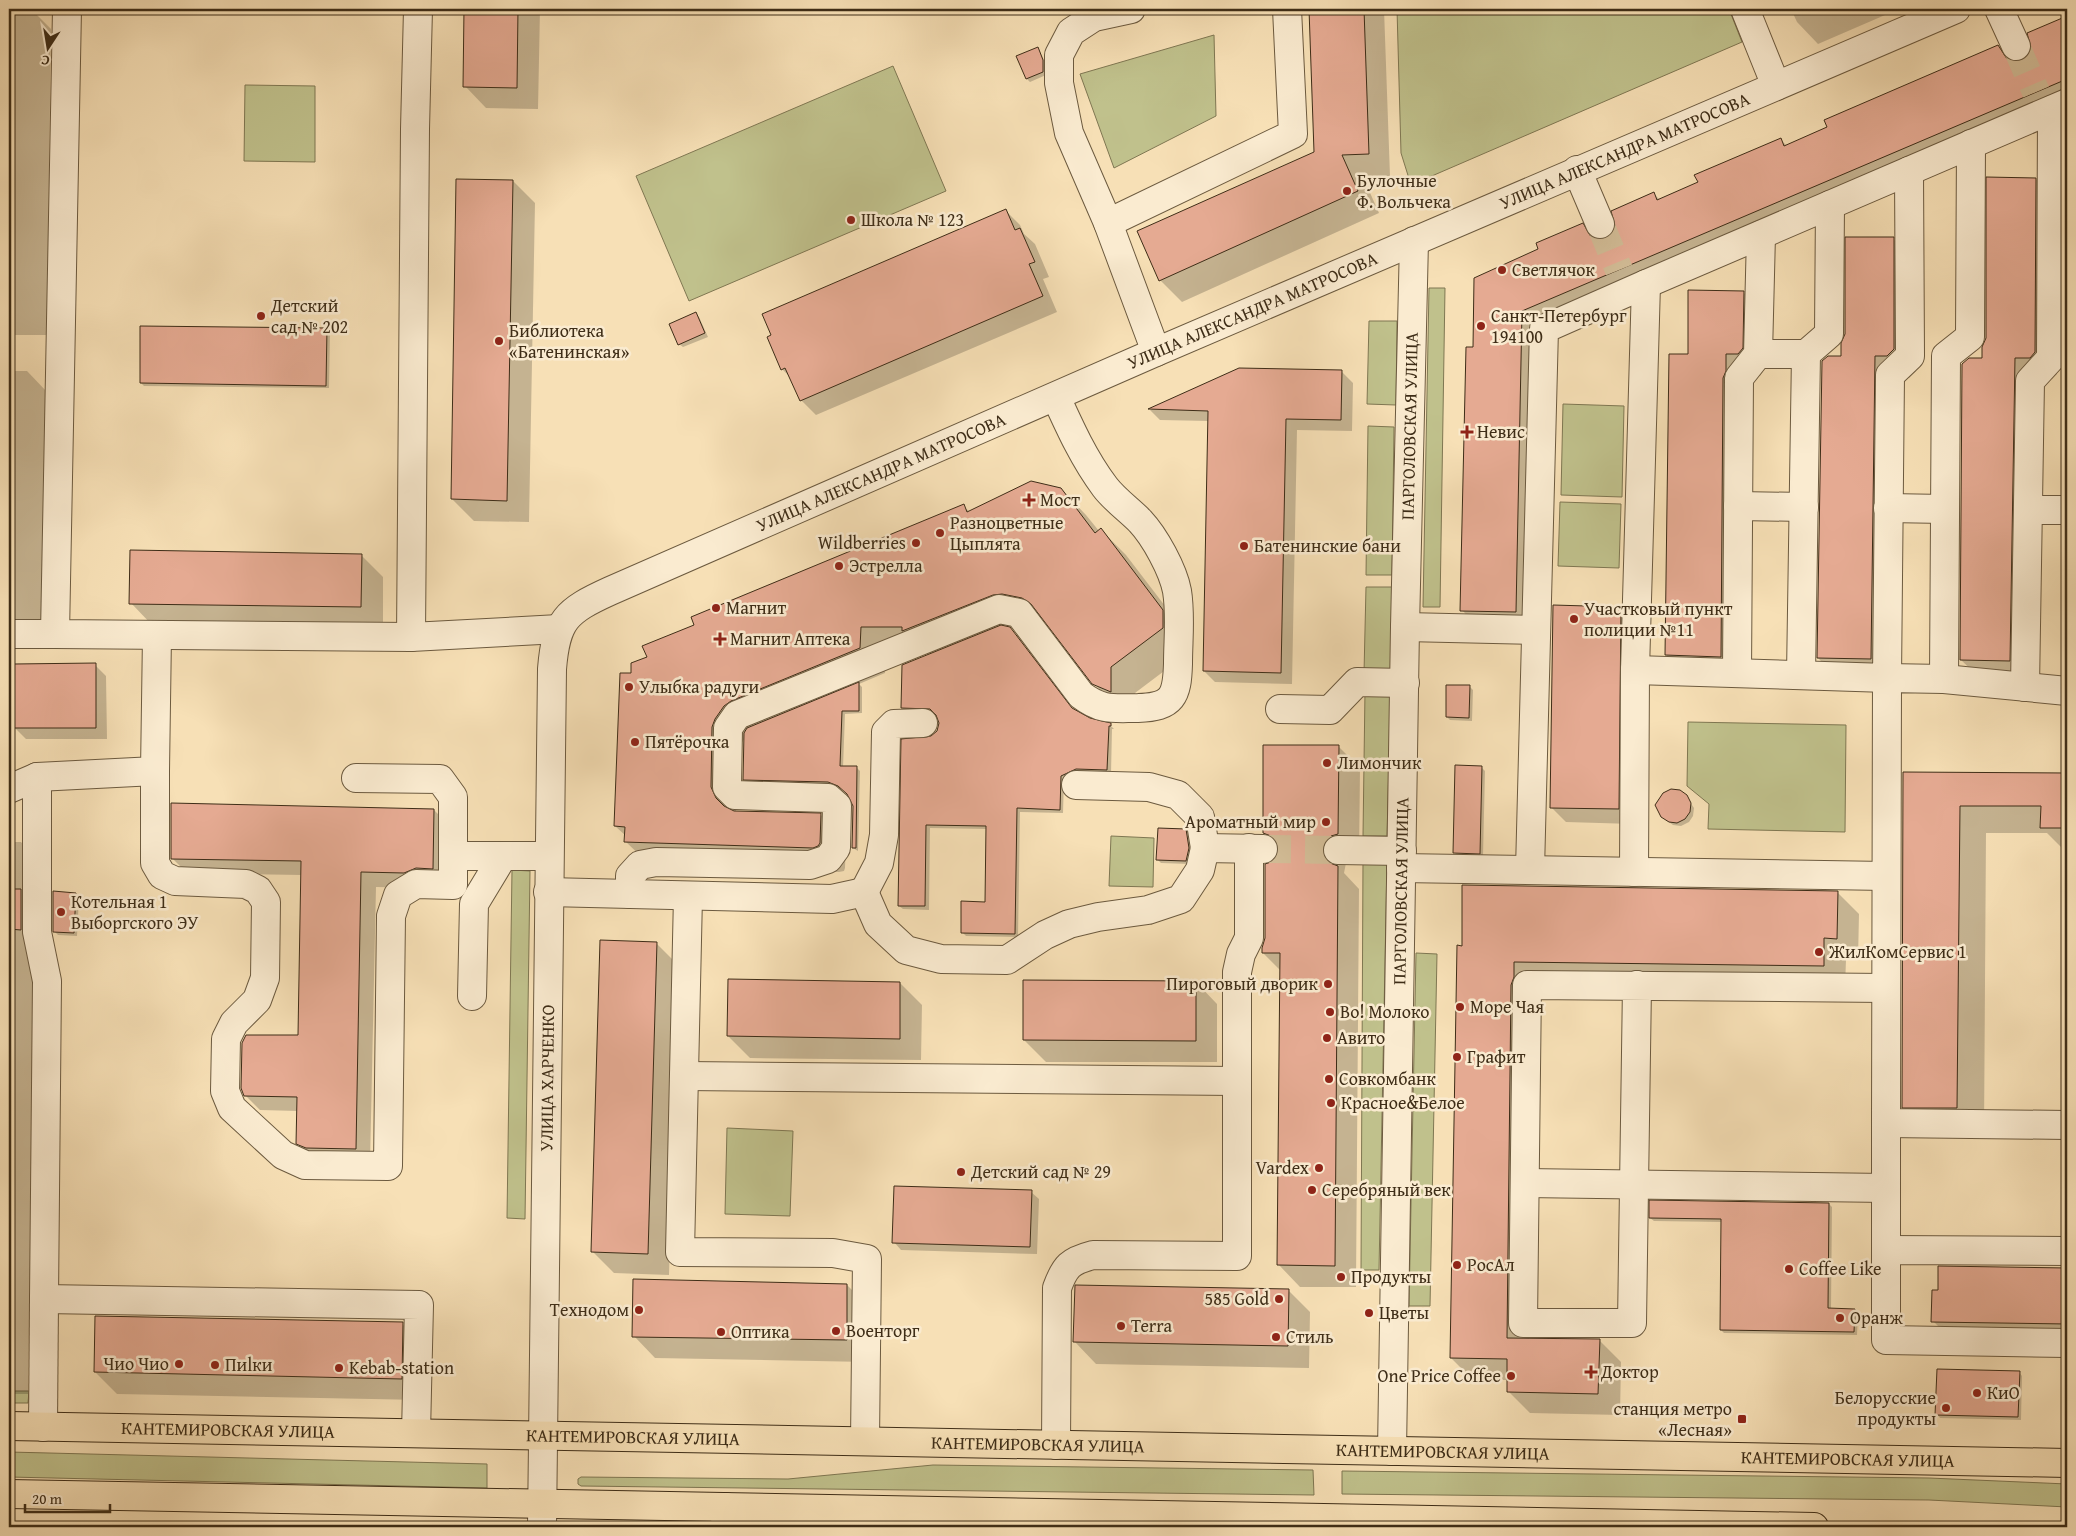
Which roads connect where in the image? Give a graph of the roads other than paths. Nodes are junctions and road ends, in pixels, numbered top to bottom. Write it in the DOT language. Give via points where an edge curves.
graph roads {
  1 [pos="67,9"];
  2 [pos="418,9"];
  3 [pos="1131,9"];
  4 [pos="1287,9"];
  5 [pos="1745,9"];
  6 [pos="1956,9"];
  7 [pos="1999,9"];
  8 [pos="2016,46"];
  9 [pos="1776,86"];
  10 [pos="2050,105"];
  11 [pos="1971,144"];
  12 [pos="1577,170"];
  13 [pos="1909,171"];
  14 [pos="1830,205"];
  15 [pos="1108,223"];
  16 [pos="1600,224"];
  17 [pos="1761,235"];
  18 [pos="1414,241"];
  19 [pos="1631,282"];
  20 [pos="1156,352"];
  21 [pos="1758,354"];
  22 [pos="1806,354"];
  23 [pos="1910,356"];
  24 [pos="1946,356"];
  25 [pos="2059,358"];
  26 [pos="1056,397"];
  27 [pos="1738,506"];
  28 [pos="1804,507"];
  29 [pos="1888,508"];
  30 [pos="1945,509"];
  31 [pos="2028,510"];
  32 [pos="2067,510"];
  33 [pos="1405,627"];
  34 [pos="559,629"];
  35 [pos="1536,630"];
  36 [pos="9,634"];
  37 [pos="55,634"];
  38 [pos="157,635"];
  39 [pos="411,637"];
  40 [pos="1635,670"];
  41 [pos="1737,673"];
  42 [pos="1801,675"];
  43 [pos="1886,678"];
  44 [pos="1944,679"];
  45 [pos="1405,683"];
  46 [pos="2025,687"];
  47 [pos="2067,691"];
  48 [pos="1280,709"];
  49 [pos="923,724"];
  50 [pos="155,771"];
  51 [pos="37,777"];
  52 [pos="356,778"];
  53 [pos="1076,785"];
  54 [pos="9,789"];
  55 [pos="1205,848"];
  56 [pos="1338,850"];
  57 [pos="453,856"];
  58 [pos="503,856"];
  59 [pos="549,856"];
  60 [pos="1402,860"];
  61 [pos="1530,870"];
  62 [pos="1634,872"];
  63 [pos="1886,876"];
  64 [pos="548,892"];
  65 [pos="864,892"];
  66 [pos="630,894"];
  67 [pos="688,896"];
  68 [pos="1637,985"];
  69 [pos="1886,988"];
  70 [pos="472,996"];
  71 [pos="684,1076"];
  72 [pos="1236,1081"];
  73 [pos="1886,1123"];
  74 [pos="2067,1125"];
  75 [pos="1525,1183"];
  76 [pos="1634,1185"];
  77 [pos="1886,1188"];
  78 [pos="1886,1250"];
  79 [pos="2067,1251"];
  80 [pos="44,1299"];
  81 [pos="2067,1343"];
  82 [pos="9,1426"];
  83 [pos="43,1427"];
  84 [pos="416,1433"];
  85 [pos="543,1436"];
  86 [pos="865,1441"];
  87 [pos="1056,1445"];
  88 [pos="1392,1451"];
  89 [pos="2067,1463"];
  90 [pos="9,1494"];
  91 [pos="542,1515"];
  92 [pos="726,1517"];
  93 [pos="1379,1523"];
  94 [pos="1814,1527"];
  1 -- 37 [label="street"];
  2 -- 39 [label="street" via="414,139"];
  3 -- 15 [label="street" via="1094,18 1070,32 1059,55 1060,83 1069,133"];
  4 -- 15 [label="street" via="1293,134"];
  5 -- 9 [label="street"];
  6 -- 9 [label="street, УЛИЦА АЛЕКСАНДРА МАТРОСОВА"];
  7 -- 8 [label="street"];
  9 -- 12 [label="street, УЛИЦА АЛЕКСАНДРА МАТРОСОВА"];
  10 -- 11 [label="street"];
  10 -- 25 [label="street"];
  11 -- 13 [label="street"];
  11 -- 24 [label="street" via="1970,337"];
  12 -- 16 [label="street"];
  12 -- 18 [label="street, УЛИЦА АЛЕКСАНДРА МАТРОСОВА"];
  13 -- 14 [label="street"];
  13 -- 23 [label="street"];
  14 -- 17 [label="street"];
  14 -- 22 [label="street" via="1830,334"];
  15 -- 20 [label="street"];
  17 -- 19 [label="street"];
  17 -- 21 [label="street"];
  18 -- 20 [label="street, УЛИЦА АЛЕКСАНДРА МАТРОСОВА"];
  18 -- 33 [label="street, ПАРГОЛОВСКАЯ УЛИЦА"];
  19 -- 35 [label="street" via="1544,329"];
  19 -- 40 [label="street"];
  20 -- 26 [label="street, УЛИЦА АЛЕКСАНДРА МАТРОСОВА"];
  21 -- 22 [label="street"];
  21 -- 27 [label="street" via="1739,378"];
  22 -- 28 [label="street"];
  23 -- 24 [label="street"];
  23 -- 29 [label="street" via="1890,375"];
  24 -- 30 [label="street"];
  25 -- 31 [label="street" via="2030,381"];
  26 -- 34 [label="street, УЛИЦА АЛЕКСАНДРА МАТРОСОВА" via="586,602 570,613"];
  26 -- 66 [label="street" via="1081,451 1106,488 1142,524 1163,556 1177,590 1177,686 1170,701 1156,708 1094,705 1081,695 1019,613 1000,609 737,716 728,728 727,787 735,796 828,798 837,806 836,848 828,859 810,866 656,862 640,865 630,876"];
  27 -- 28 [label="street"];
  27 -- 41 [label="street"];
  28 -- 42 [label="street"];
  29 -- 30 [label="street"];
  29 -- 43 [label="street"];
  30 -- 44 [label="street"];
  31 -- 32 [label="street"];
  31 -- 46 [label="street"];
  33 -- 35 [label="street"];
  33 -- 45 [label="street, ПАРГОЛОВСКАЯ УЛИЦА"];
  34 -- 39 [label="street"];
  34 -- 59 [label="street, УЛИЦА ХАРЧЕНКО" via="552,669"];
  35 -- 61 [label="street"];
  36 -- 37 [label="street"];
  37 -- 38 [label="street"];
  38 -- 39 [label="street"];
  38 -- 50 [label="street"];
  40 -- 41 [label="street"];
  40 -- 62 [label="street"];
  41 -- 42 [label="street"];
  42 -- 43 [label="street"];
  43 -- 44 [label="street"];
  43 -- 63 [label="street"];
  44 -- 46 [label="street"];
  45 -- 48 [label="street" via="1357,682 1330,710"];
  45 -- 60 [label="street, ПАРГОЛОВСКАЯ УЛИЦА"];
  46 -- 47 [label="street"];
  49 -- 65 [label="street" via="894,724 886,732 884,835 879,864"];
  50 -- 51 [label="street"];
  50 -- 57 [label="street" via="155,863 162,875 175,881 246,884 258,890 266,902 265,978 257,1000 234,1023 226,1040 226,1091 232,1108 283,1155 304,1165 388,1166 391,916 398,895 416,884 453,884"];
  51 -- 54 [label="street"];
  51 -- 80 [label="street" via="37,932 47,980"];
  52 -- 57 [label="street" via="440,779 454,797"];
  53 -- 55 [label="street" via="1149,786 1178,795 1200,817"];
  55 -- 65 [label="street" via="1200,870 1181,898 1148,910 1069,924 1006,960 941,959 906,950 878,924"];
  55 -- 72 [label="street" via="1256,848 1249,938 1237,972"];
  56 -- 60 [label="street"];
  57 -- 58 [label="street"];
  58 -- 59 [label="street"];
  58 -- 70 [label="street" via="474,904"];
  59 -- 64 [label="street, УЛИЦА ХАРЧЕНКО"];
  60 -- 61 [label="street"];
  60 -- 88 [label="street, ПАРГОЛОВСКАЯ УЛИЦА"];
  61 -- 62 [label="street"];
  62 -- 63 [label="street"];
  63 -- 69 [label="street"];
  64 -- 66 [label="street"];
  64 -- 85 [label="street, УЛИЦА ХАРЧЕНКО"];
  65 -- 67 [label="street" via="832,899"];
  66 -- 67 [label="street"];
  67 -- 71 [label="street"];
  68 -- 69 [label="street"];
  68 -- 75 [label="street" via="1527,985"];
  68 -- 76 [label="street"];
  69 -- 73 [label="street"];
  71 -- 72 [label="street"];
  71 -- 86 [label="street" via="680,1252 833,1253 867,1260"];
  72 -- 87 [label="street" via="1237,1256 1093,1255 1076,1259 1064,1270 1057,1288"];
  73 -- 74 [label="street"];
  73 -- 77 [label="street"];
  75 -- 76 [label="street"];
  75 -- 76 [label="street" via="1523,1323 1632,1323"];
  76 -- 77 [label="street"];
  77 -- 78 [label="street"];
  78 -- 79 [label="street"];
  78 -- 81 [label="street" via="1886,1340"];
  80 -- 83 [label="street"];
  80 -- 84 [label="street" via="419,1305"];
  82 -- 83 [label="main road, КАНТЕМИРОВСКАЯ УЛИЦА"];
  83 -- 84 [label="main road, КАНТЕМИРОВСКАЯ УЛИЦА"];
  84 -- 85 [label="main road, КАНТЕМИРОВСКАЯ УЛИЦА"];
  85 -- 86 [label="main road, КАНТЕМИРОВСКАЯ УЛИЦА"];
  85 -- 91 [label="street, УЛИЦА ХАРЧЕНКО"];
  86 -- 87 [label="main road, КАНТЕМИРОВСКАЯ УЛИЦА"];
  87 -- 88 [label="main road, КАНТЕМИРОВСКАЯ УЛИЦА"];
  88 -- 89 [label="main road, КАНТЕМИРОВСКАЯ УЛИЦА"];
  90 -- 91 [label="main road"];
  91 -- 92 [label="main road"];
  92 -- 93 [label="main road"];
  93 -- 94 [label="main road"];
}
